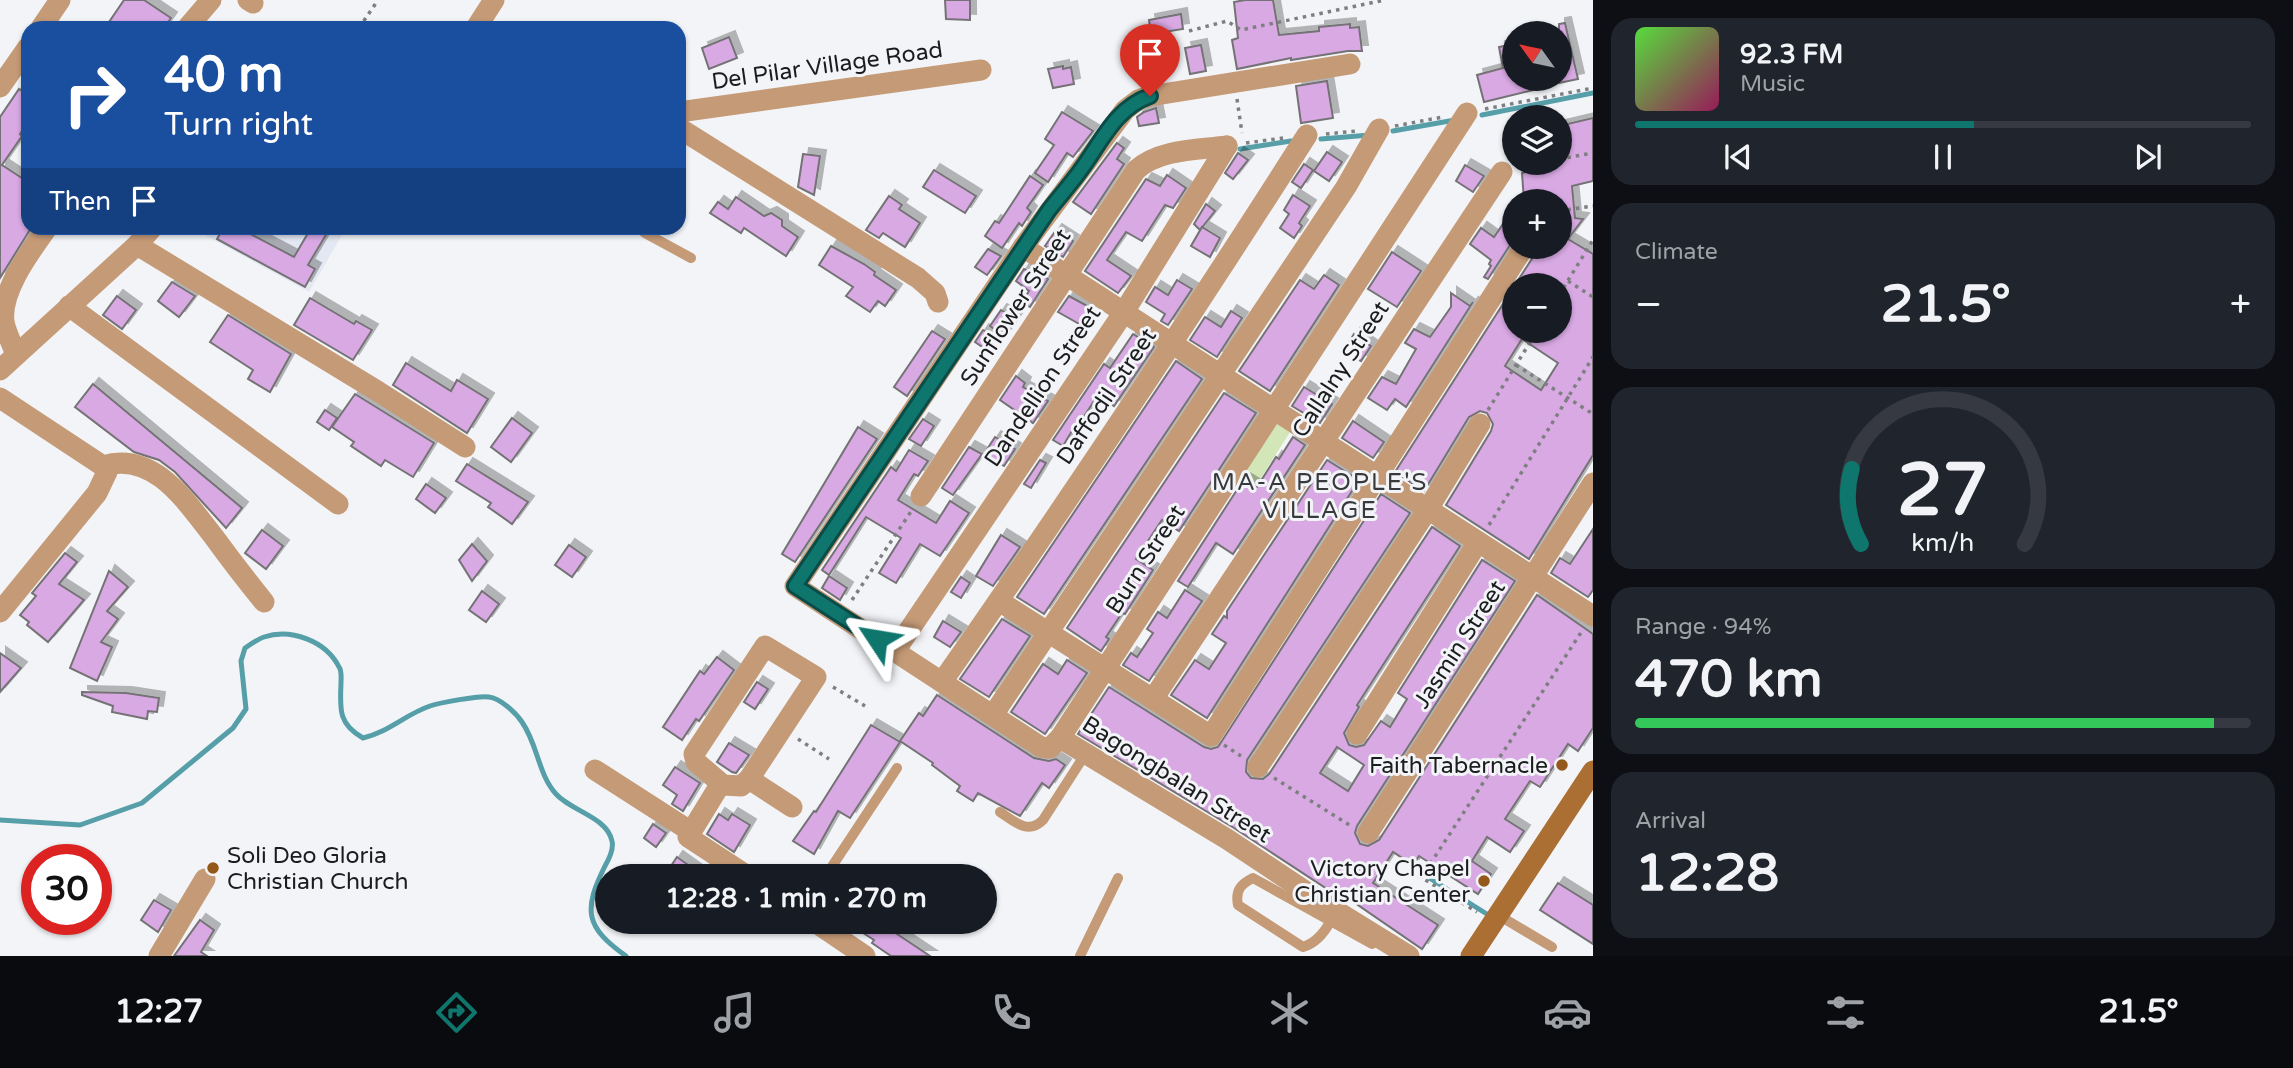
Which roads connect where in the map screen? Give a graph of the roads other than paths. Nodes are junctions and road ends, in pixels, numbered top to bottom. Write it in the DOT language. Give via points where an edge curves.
graph roads {
  1 [pos="60,0"];
  2 [pos="211,0"];
  3 [pos="494,0"];
  4 [pos="46,21"];
  5 [pos="193,21"];
  6 [pos="481,21"];
  7 [pos="21,57"];
  8 [pos="1350,64"];
  9 [pos="981,70"];
  10 [pos="0,87"];
  11 [pos="686,111"];
  12 [pos="1468,113"];
  13 [pos="1379,129"];
  14 [pos="686,132"];
  15 [pos="1307,135"];
  16 [pos="1235,144"];
  17 [pos="1502,172"];
  18 [pos="42,235"];
  19 [pos="146,235"];
  20 [pos="649,235"];
  21 [pos="137,245"];
  22 [pos="1023,247"];
  23 [pos="691,258"];
  24 [pos="1516,259"];
  25 [pos="1067,276"];
  26 [pos="938,302"];
  27 [pos="69,306"];
  28 [pos="1124,312"];
  29 [pos="1173,344"];
  30 [pos="16,354"];
  31 [pos="0,370"];
  32 [pos="1222,376"];
  33 [pos="0,398"];
  34 [pos="1274,409"];
  35 [pos="1480,424"];
  36 [pos="1324,442"];
  37 [pos="465,447"];
  38 [pos="103,466"];
  39 [pos="1377,477"];
  40 [pos="1593,483"];
  41 [pos="921,496"];
  42 [pos="338,504"];
  43 [pos="1428,509"];
  44 [pos="1478,542"];
  45 [pos="1533,577"];
  46 [pos="999,601"];
  47 [pos="264,602"];
  48 [pos="0,612"];
  49 [pos="1593,616"];
  50 [pos="1049,633"];
  51 [pos="895,651"];
  52 [pos="1105,668"];
  53 [pos="942,682"];
  54 [pos="1153,699"];
  55 [pos="993,715"];
  56 [pos="1357,734"];
  57 [pos="1060,738"];
  58 [pos="1086,754"];
  59 [pos="1258,767"];
  60 [pos="897,768"];
  61 [pos="595,770"];
  62 [pos="1593,771"];
  63 [pos="749,779"];
  64 [pos="723,785"];
  65 [pos="792,807"];
  66 [pos="1000,812"];
  67 [pos="690,831"];
  68 [pos="1368,833"];
  69 [pos="729,864"];
  70 [pos="834,864"];
  71 [pos="205,878"];
  72 [pos="1118,878"];
  73 [pos="1496,919"];
  74 [pos="1330,922"];
  75 [pos="833,934"];
  76 [pos="1552,947"];
  77 [pos="159,956"];
  78 [pos="865,956"];
  79 [pos="1080,956"];
  80 [pos="1397,956"];
  81 [pos="1409,956"];
  82 [pos="1471,956"];
  1 -- 4 [label="street"];
  2 -- 5 [label="street"];
  3 -- 6 [label="street"];
  7 -- 10 [label="street"];
  8 -- 22 [label="street" via="1150,96 1131,105"];
  9 -- 11 [label="street, Del Pilar Village Road"];
  12 -- 34 [label="street, Burn Street"];
  13 -- 32 [label="street"];
  14 -- 26 [label="street" via="918,278"];
  15 -- 29 [label="street, Daffodil Street"];
  16 -- 25 [label="street, Sunflower Street" via="1163,155 1143,163"];
  16 -- 28 [label="street, Dandellion Street"];
  17 -- 36 [label="street, Callalny Street"];
  18 -- 30 [label="street" via="17,272 3,308"];
  19 -- 21 [label="street"];
  20 -- 23 [label="lane"];
  21 -- 27 [label="street"];
  21 -- 37 [label="street"];
  22 -- 25 [label="street"];
  22 -- 51 [label="street" via="795,586"];
  24 -- 39 [label="street"];
  25 -- 28 [label="street"];
  25 -- 41 [label="street, Sunflower Street"];
  27 -- 30 [label="street"];
  27 -- 42 [label="street"];
  28 -- 29 [label="street"];
  28 -- 51 [label="street, Dandellion Street"];
  29 -- 32 [label="street"];
  29 -- 46 [label="street, Daffodil Street"];
  30 -- 31 [label="street"];
  32 -- 34 [label="street"];
  32 -- 50 [label="street"];
  33 -- 38 [label="street"];
  34 -- 36 [label="street"];
  34 -- 52 [label="street, Burn Street"];
  35 -- 43 [label="street"];
  36 -- 39 [label="street"];
  36 -- 54 [label="street, Callalny Street"];
  38 -- 47 [label="street" via="134,463 173,486"];
  38 -- 48 [label="street" via="106,477 97,493"];
  39 -- 43 [label="street"];
  39 -- 54 [label="street" via="1211,736"];
  40 -- 45 [label="street, Jasmin Street"];
  43 -- 44 [label="street"];
  43 -- 59 [label="street"];
  44 -- 45 [label="street"];
  44 -- 56 [label="street"];
  45 -- 49 [label="street"];
  45 -- 68 [label="street, Jasmin Street"];
  46 -- 50 [label="street"];
  46 -- 53 [label="street, Daffodil Street"];
  50 -- 52 [label="street"];
  50 -- 55 [label="street"];
  51 -- 53 [label="street"];
  52 -- 54 [label="street"];
  52 -- 57 [label="street, Burn Street"];
  53 -- 55 [label="street"];
  55 -- 57 [label="street" via="1045,748"];
  57 -- 58 [label="street, Bagongbalan Street"];
  58 -- 66 [label="lane" via="1036,827 1020,825"];
  58 -- 81 [label="street, Bagongbalan Street"];
  60 -- 70 [label="lane"];
  61 -- 67 [label="street"];
  62 -- 73 [label="street"];
  63 -- 64 [label="street" via="741,786"];
  63 -- 64 [label="street" via="816,677 765,646 694,754 696,762"];
  63 -- 65 [label="street"];
  64 -- 67 [label="street"];
  67 -- 69 [label="street" via="688,837"];
  71 -- 77 [label="street"];
  72 -- 79 [label="lane"];
  73 -- 76 [label="lane"];
  73 -- 82 [label="street"];
  74 -- 74 [label="lane" via="1253,878 1242,884 1236,895 1238,905 1304,947"];
  74 -- 80 [label="lane"];
  75 -- 78 [label="street"];
}
